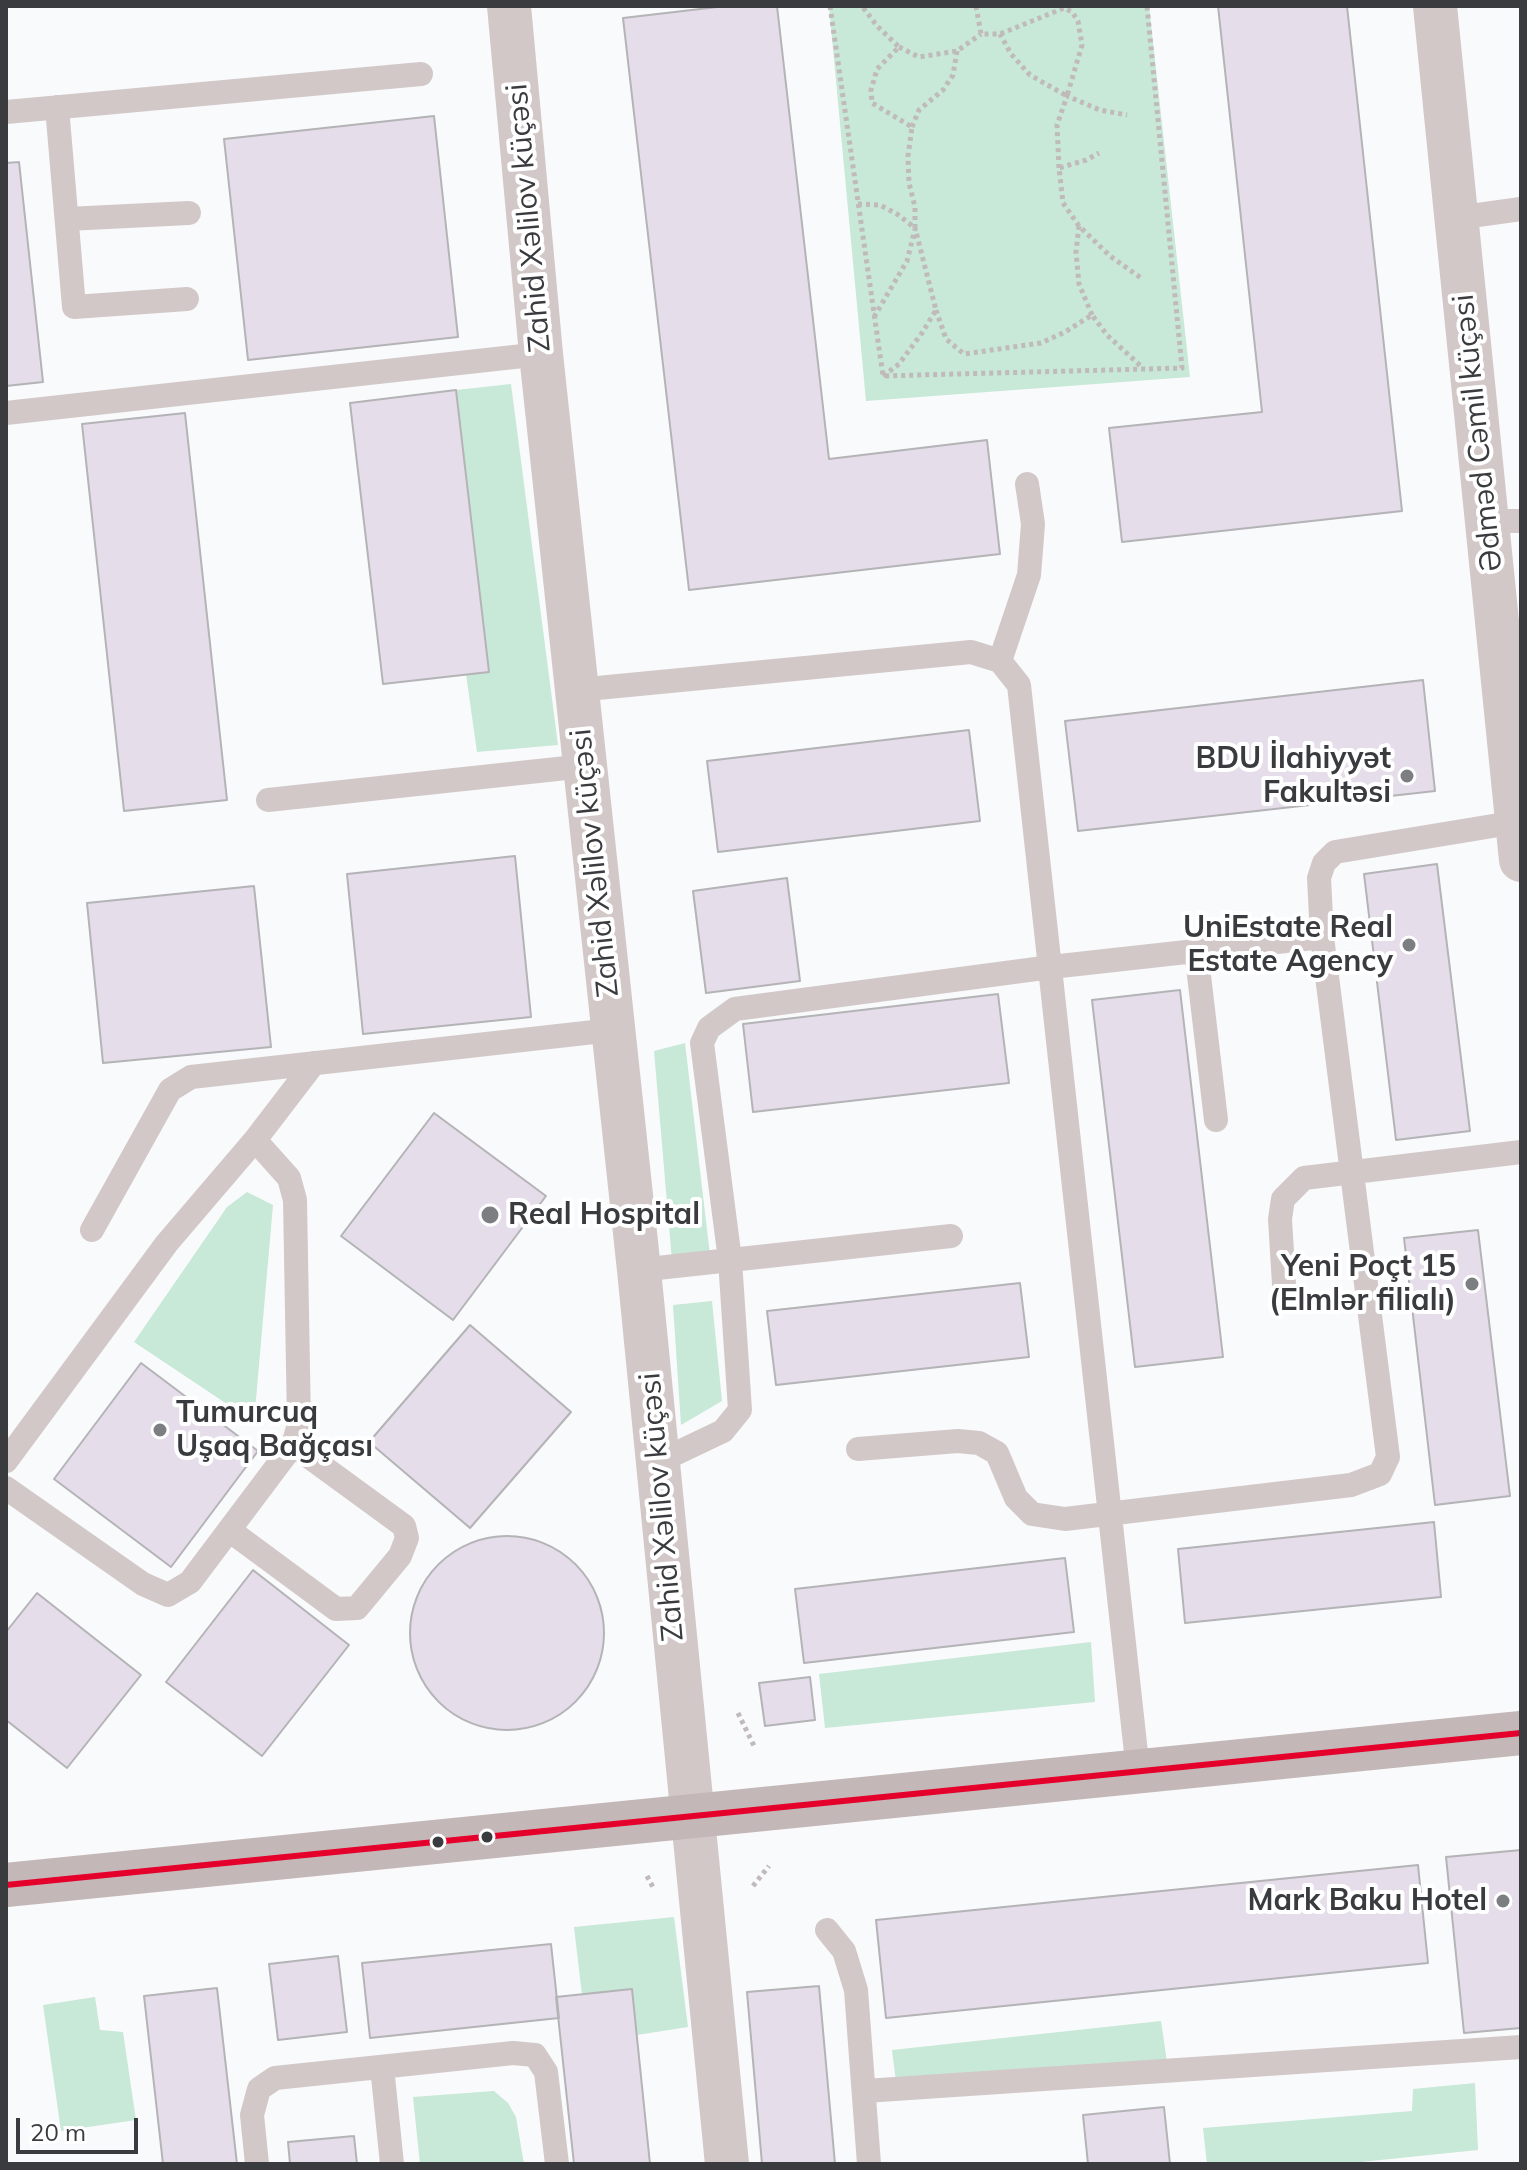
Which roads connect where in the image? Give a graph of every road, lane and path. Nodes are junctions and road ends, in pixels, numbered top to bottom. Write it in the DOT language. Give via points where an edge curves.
graph roads {
  1 [pos="830,6"];
  2 [pos="862,6"];
  3 [pos="976,6"];
  4 [pos="1147,6"];
  5 [pos="1435,6"];
  6 [pos="516,7"];
  7 [pos="981,34"];
  8 [pos="1000,34"];
  9 [pos="899,47"];
  10 [pos="957,51"];
  11 [pos="421,74"];
  12 [pos="1067,96"];
  13 [pos="57,107"];
  14 [pos="6,112"];
  15 [pos="1127,115"];
  16 [pos="912,127"];
  17 [pos="1099,153"];
  18 [pos="1059,168"];
  19 [pos="858,204"];
  20 [pos="1521,209"];
  21 [pos="189,213"];
  22 [pos="1456,218"];
  23 [pos="67,219"];
  24 [pos="1079,226"];
  25 [pos="915,228"];
  26 [pos="1141,278"];
  27 [pos="187,299"];
  28 [pos="936,310"];
  29 [pos="1092,315"];
  30 [pos="874,317"];
  31 [pos="541,354"];
  32 [pos="1144,369"];
  33 [pos="883,376"];
  34 [pos="6,413"];
  35 [pos="1027,484"];
  36 [pos="1504,521"];
  37 [pos="1000,661"];
  38 [pos="577,690"];
  39 [pos="585,766"];
  40 [pos="268,800"];
  41 [pos="1519,841"];
  42 [pos="1322,937"];
  43 [pos="1196,950"];
  44 [pos="1051,967"];
  45 [pos="612,1030"];
  46 [pos="314,1063"];
  47 [pos="1216,1120"];
  48 [pos="255,1140"];
  49 [pos="1521,1152"];
  50 [pos="1351,1171"];
  51 [pos="92,1230"];
  52 [pos="951,1236"];
  53 [pos="730,1260"];
  54 [pos="639,1270"];
  55 [pos="1285,1301"];
  56 [pos="293,1445"];
  57 [pos="858,1449"];
  58 [pos="6,1461"];
  59 [pos="658,1462"];
  60 [pos="6,1488"];
  61 [pos="1111,1512"];
  62 [pos="229,1530"];
  63 [pos="738,1713"];
  64 [pos="1521,1733"];
  65 [pos="755,1748"];
  66 [pos="1138,1771"];
  67 [pos="692,1816"];
  68 [pos="769,1866"];
  69 [pos="647,1876"];
  70 [pos="6,1885"];
  71 [pos="753,1886"];
  72 [pos="679,1893"];
  73 [pos="827,1930"];
  74 [pos="1521,2047"];
  75 [pos="382,2067"];
  76 [pos="865,2091"];
  77 [pos="257,2164"];
  78 [pos="392,2164"];
  79 [pos="557,2164"];
  80 [pos="727,2164"];
  81 [pos="869,2164"];
  1 -- 19 [label="path"];
  2 -- 9 [label="path"];
  3 -- 7 [label="path"];
  4 -- 32 [label="path" via="1182,368"];
  5 -- 22 [label="street, Ədməd Cəmil küçəsi"];
  6 -- 31 [label="street, Zahid Xəlilov küçəsi"];
  7 -- 8 [label="path"];
  7 -- 10 [label="path"];
  8 -- 12 [label="path" via="1030,75"];
  8 -- 12 [label="path" via="1064,8 1072,12 1082,45"];
  9 -- 10 [label="path" via="919,57"];
  9 -- 16 [label="path" via="877,69 872,103"];
  10 -- 16 [label="path" via="953,75 919,110"];
  11 -- 13 [label="lane"];
  12 -- 15 [label="path"];
  12 -- 18 [label="path" via="1057,125"];
  13 -- 14 [label="lane"];
  13 -- 23 [label="lane"];
  16 -- 25 [label="path" via="908,156"];
  17 -- 18 [label="path"];
  18 -- 24 [label="path" via="1063,203"];
  19 -- 25 [label="path" via="880,205"];
  19 -- 30 [label="path"];
  20 -- 22 [label="lane"];
  21 -- 23 [label="lane"];
  22 -- 36 [label="street, Ədməd Cəmil küçəsi"];
  23 -- 27 [label="lane" via="74,307"];
  24 -- 26 [label="path"];
  24 -- 29 [label="path" via="1079,284"];
  25 -- 28 [label="path"];
  25 -- 30 [label="path" via="907,261"];
  28 -- 29 [label="path" via="946,339 964,354 1041,343"];
  28 -- 33 [label="path" via="899,364"];
  29 -- 32 [label="path"];
  30 -- 33 [label="path"];
  31 -- 34 [label="lane"];
  31 -- 38 [label="street, Zahid Xəlilov küçəsi"];
  32 -- 33 [label="path"];
  35 -- 37 [label="lane" via="1033,524 1029,575"];
  36 -- 41 [label="street, Ədməd Cəmil küçəsi"];
  37 -- 38 [label="lane" via="971,652"];
  37 -- 44 [label="lane" via="1019,685"];
  38 -- 39 [label="street, Zahid Xəlilov küçəsi"];
  39 -- 40 [label="lane"];
  39 -- 45 [label="street, Zahid Xəlilov küçəsi"];
  41 -- 42 [label="lane" via="1335,852 1319,878"];
  42 -- 43 [label="lane"];
  42 -- 50 [label="lane"];
  43 -- 44 [label="lane"];
  43 -- 47 [label="lane"];
  44 -- 53 [label="lane" via="735,1009 709,1028 702,1043"];
  44 -- 61 [label="lane"];
  45 -- 46 [label="lane"];
  45 -- 54 [label="street, Zahid Xəlilov küçəsi"];
  46 -- 48 [label="lane"];
  46 -- 51 [label="lane" via="191,1077 170,1090"];
  48 -- 56 [label="lane" via="289,1178 295,1200 299,1424"];
  48 -- 58 [label="lane" via="167,1243"];
  49 -- 50 [label="lane"];
  50 -- 55 [label="lane" via="1304,1178 1283,1199"];
  50 -- 61 [label="lane" via="1388,1457 1380,1474 1351,1485"];
  52 -- 53 [label="lane"];
  53 -- 54 [label="lane"];
  53 -- 59 [label="lane" via="740,1410 723,1431"];
  54 -- 59 [label="street, Zahid Xəlilov küçəsi"];
  56 -- 62 [label="lane"];
  56 -- 62 [label="lane" via="404,1526 407,1538 400,1556 357,1608 336,1609"];
  57 -- 61 [label="lane" via="979,1443 997,1453 1016,1498 1032,1514 1065,1519"];
  59 -- 67 [label="street, Zahid Xəlilov küçəsi"];
  60 -- 62 [label="lane" via="143,1584 168,1595 190,1582"];
  61 -- 66 [label="lane"];
  63 -- 65 [label="path"];
  64 -- 66 [label="main road"];
  66 -- 67 [label="main road"];
  67 -- 70 [label="main road"];
  67 -- 72 [label="street, Zahid Xəlilov küçəsi"];
  68 -- 71 [label="path"];
  69 -- 72 [label="path"];
  72 -- 80 [label="street"];
  73 -- 76 [label="lane" via="844,1951 856,1990"];
  74 -- 76 [label="lane"];
  75 -- 77 [label="lane" via="275,2078 259,2089 252,2115"];
  75 -- 78 [label="lane"];
  75 -- 79 [label="lane" via="535,2055 546,2072"];
  76 -- 81 [label="lane"];
}
